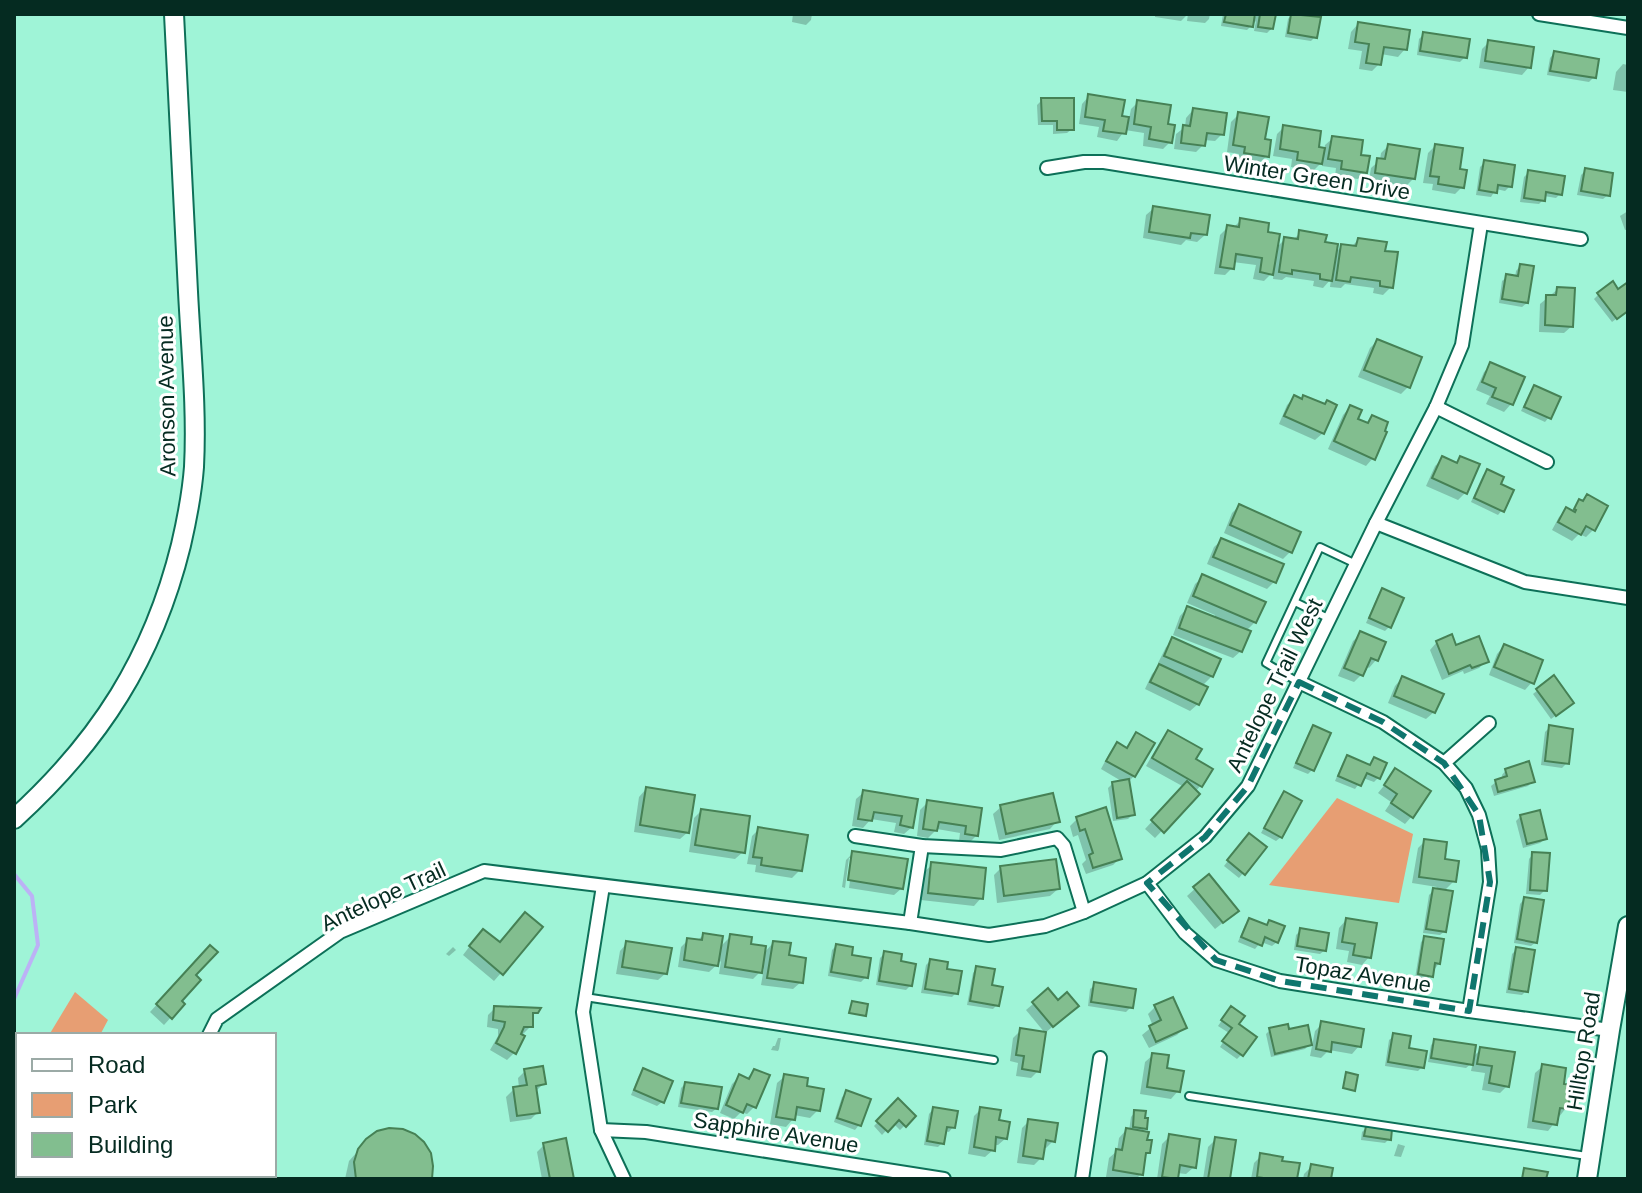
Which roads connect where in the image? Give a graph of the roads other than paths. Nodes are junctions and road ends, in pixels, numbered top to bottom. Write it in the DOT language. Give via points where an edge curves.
graph roads {
  1 [pos="174,14"];
  2 [pos="1539,14"];
  3 [pos="1628,28"];
  4 [pos="1047,168"];
  5 [pos="1481,224"];
  6 [pos="1581,239"];
  7 [pos="1436,407"];
  8 [pos="1547,462"];
  9 [pos="1376,523"];
  10 [pos="1356,564"];
  11 [pos="1628,598"];
  12 [pos="1295,602"];
  13 [pos="1330,619"];
  14 [pos="1299,682"];
  15 [pos="1489,723"];
  16 [pos="1444,763"];
  17 [pos="14,819"];
  18 [pos="855,836"];
  19 [pos="922,846"];
  20 [pos="1147,883"];
  21 [pos="603,886"];
  22 [pos="1084,912"];
  23 [pos="910,923"];
  24 [pos="1628,929"];
  25 [pos="585,997"];
  26 [pos="1469,1011"];
  27 [pos="1610,1030"];
  28 [pos="210,1033"];
  29 [pos="1100,1058"];
  30 [pos="994,1060"];
  31 [pos="1189,1096"];
  32 [pos="601,1130"];
  33 [pos="1591,1156"];
  34 [pos="624,1179"];
  35 [pos="944,1179"];
  36 [pos="1082,1179"];
  37 [pos="1587,1179"];
  1 -- 17 [label="main road, Aronson Avenue" via="195,399 186,523 164,604 138,665 109,714 73,759"];
  2 -- 3 [label="street"];
  4 -- 5 [label="street, Winter Green Drive" via="1104,162"];
  5 -- 6 [label="street, Winter Green Drive"];
  5 -- 7 [label="street, Antelope Trail West" via="1462,345"];
  7 -- 8 [label="street"];
  7 -- 9 [label="street, Antelope Trail West"];
  9 -- 10 [label="street, Antelope Trail West"];
  9 -- 11 [label="street" via="1525,582"];
  10 -- 12 [label="lane" via="1320,547"];
  10 -- 13 [label="street, Antelope Trail West"];
  12 -- 13 [label="lane"];
  12 -- 14 [label="lane" via="1266,663"];
  13 -- 14 [label="street, Antelope Trail West"];
  14 -- 16 [label="street" via="1383,722"];
  14 -- 20 [label="street, Antelope Trail West" via="1248,786 1205,837"];
  15 -- 16 [label="street"];
  16 -- 26 [label="street" via="1466,788 1488,849 1490,882"];
  18 -- 19 [label="street"];
  19 -- 22 [label="street" via="1001,850 1057,838"];
  19 -- 23 [label="street"];
  20 -- 22 [label="street, Antelope Trail West"];
  20 -- 26 [label="street, Topaz Avenue" via="1185,933 1216,960 1280,981"];
  21 -- 23 [label="street, Antelope Trail West"];
  21 -- 25 [label="street"];
  21 -- 28 [label="street, Antelope Trail" via="484,871 340,932 217,1019"];
  22 -- 23 [label="street, Antelope Trail West" via="1045,926 989,935"];
  24 -- 27 [label="main road, Hilltop Road"];
  25 -- 30 [label="lane"];
  25 -- 32 [label="street"];
  26 -- 27 [label="street, Topaz Avenue"];
  27 -- 33 [label="main road, Hilltop Road"];
  29 -- 36 [label="street"];
  31 -- 33 [label="lane"];
  32 -- 34 [label="street"];
  32 -- 35 [label="street, Sapphire Avenue" via="646,1132"];
  33 -- 37 [label="main road, Hilltop Road"];
}
